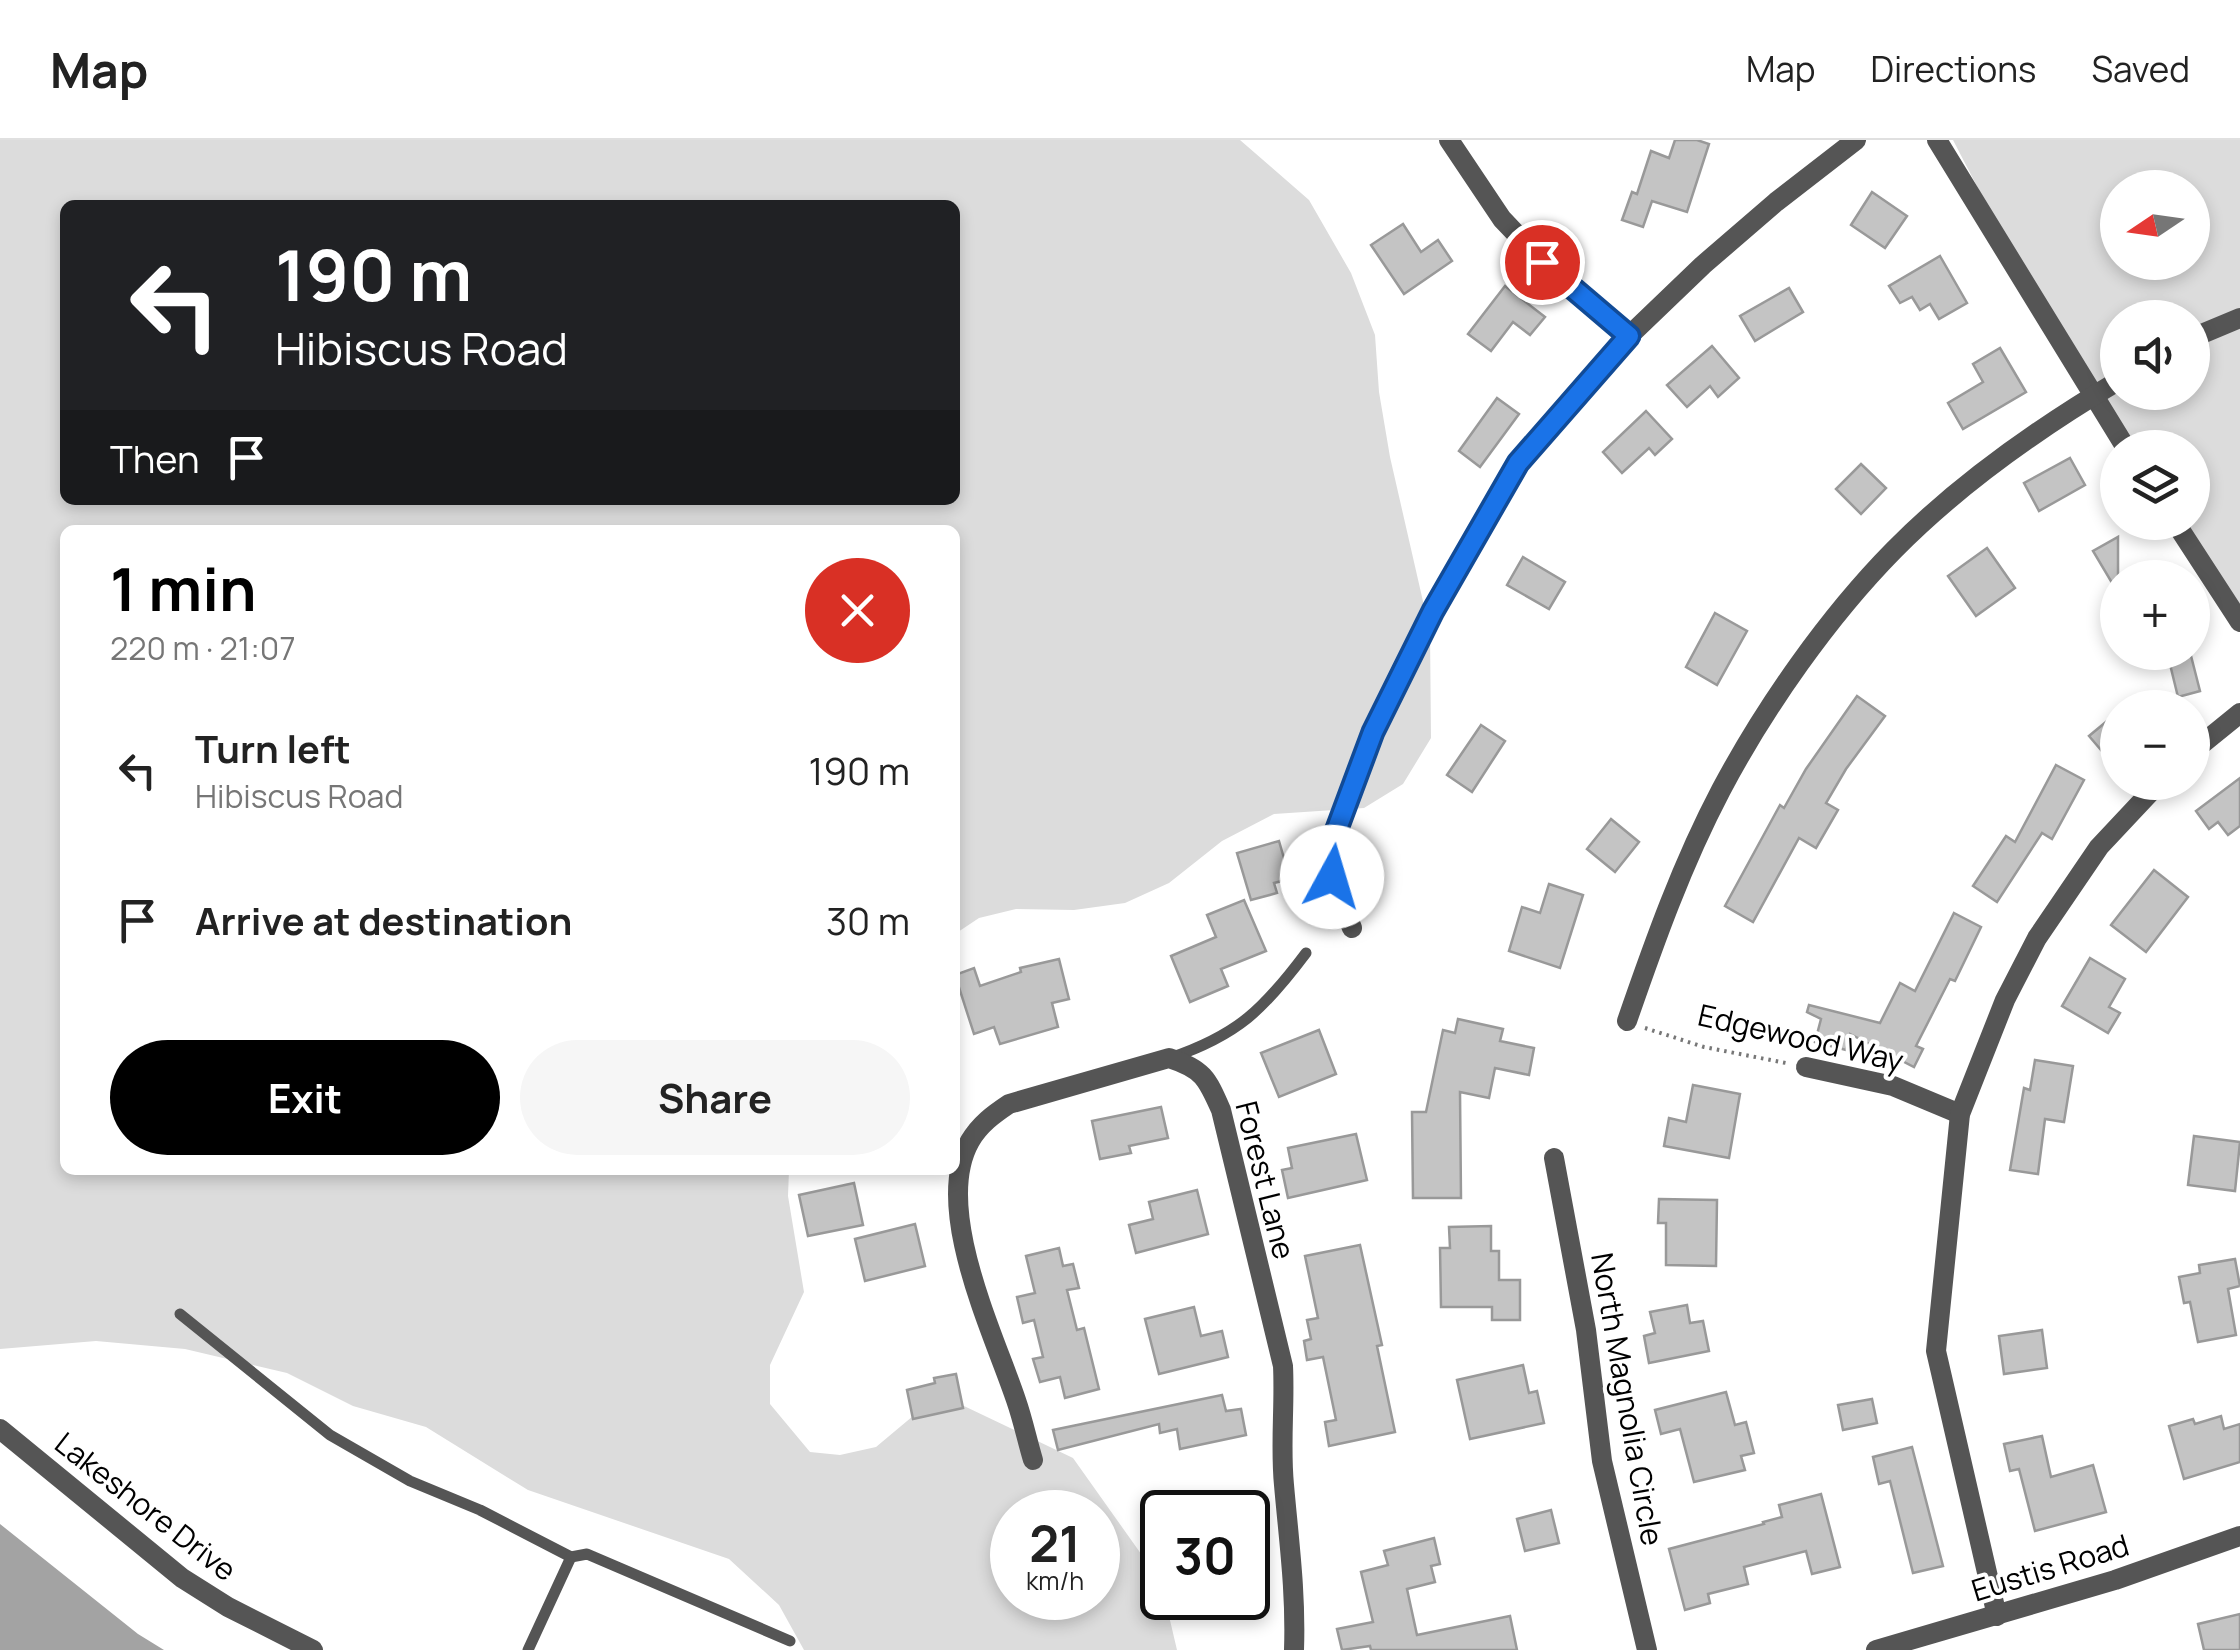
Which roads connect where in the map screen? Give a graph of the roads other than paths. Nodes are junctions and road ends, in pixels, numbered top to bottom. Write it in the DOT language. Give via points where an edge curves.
graph roads {
  1 [pos="1449,140"];
  2 [pos="1856,140"];
  3 [pos="1938,140"];
  4 [pos="2240,318"];
  5 [pos="2210,330"];
  6 [pos="1629,336"];
  7 [pos="2100,392"];
  8 [pos="2093,396"];
  9 [pos="2115,430"];
  10 [pos="2187,540"];
  11 [pos="2240,622"];
  12 [pos="2240,713"];
  13 [pos="2210,737"];
  14 [pos="2143,800"];
  15 [pos="1352,928"];
  16 [pos="1306,953"];
  17 [pos="1627,1021"];
  18 [pos="1169,1058"];
  19 [pos="1806,1067"];
  20 [pos="1960,1114"];
  21 [pos="1554,1158"];
  22 [pos="180,1314"];
  23 [pos="0,1428"];
  24 [pos="1033,1460"];
  25 [pos="2240,1536"];
  26 [pos="571,1557"];
  27 [pos="1997,1616"];
  28 [pos="790,1641"];
  29 [pos="313,1650"];
  30 [pos="528,1650"];
  31 [pos="1294,1650"];
  32 [pos="1647,1650"];
  33 [pos="1876,1650"];
  1 -- 6 [label="street" via="1502,219"];
  2 -- 6 [label="street" via="1703,265"];
  3 -- 8 [label="street"];
  4 -- 5 [label="street"];
  6 -- 15 [label="street" via="1518,463 1402,669 1335,834 1332,877"];
  7 -- 8 [label="street"];
  8 -- 9 [label="street"];
  8 -- 17 [label="street" via="1928,519 1858,592 1794,674 1721,790 1682,871"];
  10 -- 11 [label="street"];
  12 -- 13 [label="street"];
  14 -- 20 [label="street" via="2099,847 2037,938"];
  16 -- 18 [label="lane" via="1258,1011 1208,1045"];
  18 -- 24 [label="street" via="1009,1104 969,1142 959,1192 962,1229 974,1286"];
  18 -- 31 [label="street, Forest Lane" via="1202,1072 1221,1110 1283,1366"];
  19 -- 20 [label="street, Edgewood Way" via="1893,1086"];
  20 -- 27 [label="street" via="1936,1352"];
  21 -- 32 [label="street, North Magnolia Circle" via="1602,1461"];
  22 -- 26 [label="lane" via="330,1435"];
  23 -- 29 [label="street, Lakeshore Drive" via="182,1578"];
  25 -- 27 [label="street, Eustis Road"];
  26 -- 28 [label="lane" via="587,1554"];
  26 -- 30 [label="lane"];
  27 -- 33 [label="street, Eustis Road"];
}
